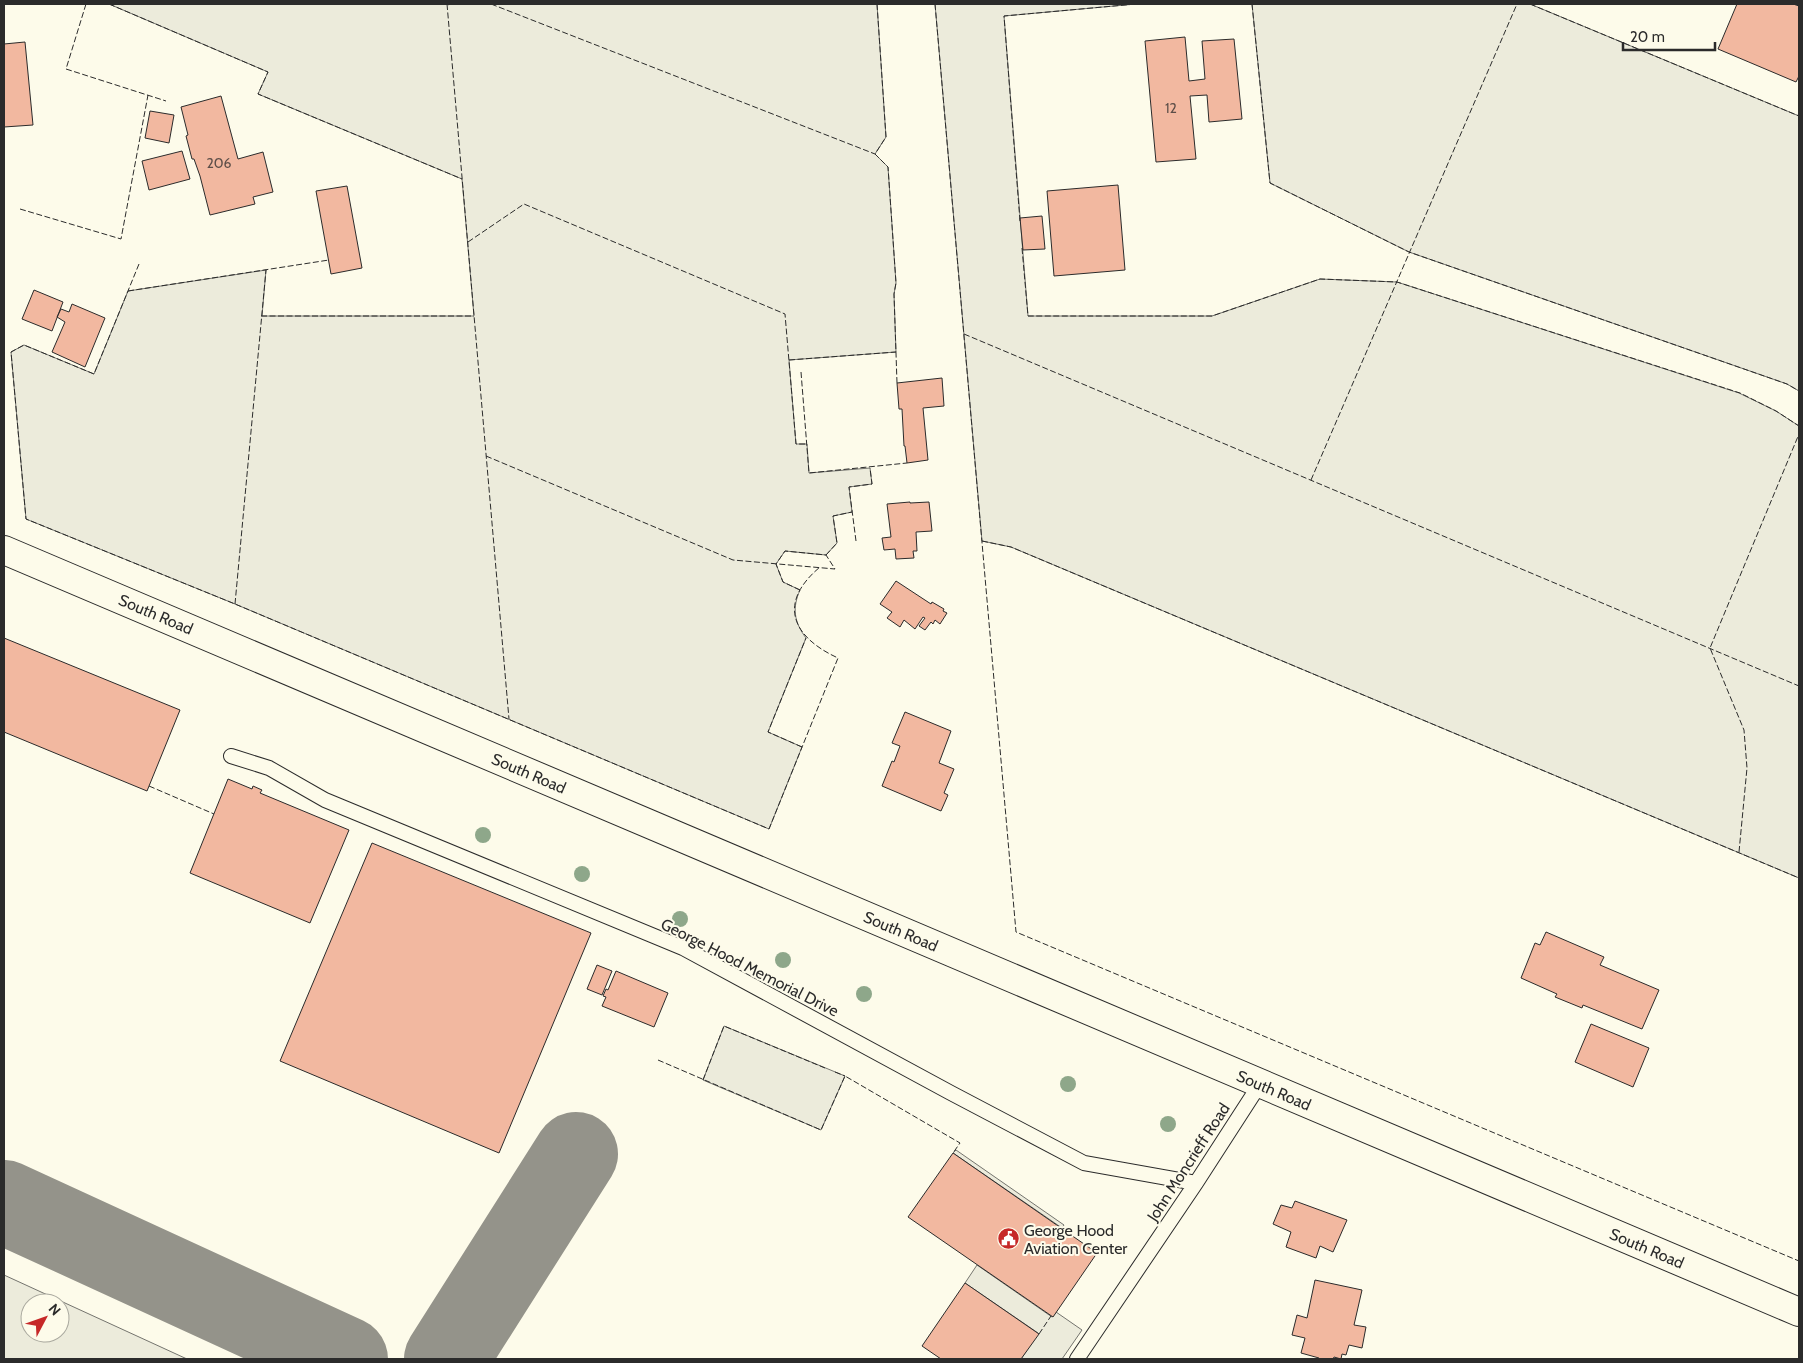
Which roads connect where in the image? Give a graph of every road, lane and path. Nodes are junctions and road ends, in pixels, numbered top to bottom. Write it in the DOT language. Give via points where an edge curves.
graph roads {
  1 [pos="4,550"];
  2 [pos="231,756"];
  3 [pos="1260,1084"];
  4 [pos="1196,1183"];
  5 [pos="1799,1312"];
  6 [pos="1077,1359"];
  1 -- 3 [label="street, South Road"];
  2 -- 4 [label="lane, George Hood Memorial Drive" via="269,768 325,800 683,948 1084,1163"];
  3 -- 4 [label="lane, John Moncrieff Road"];
  3 -- 5 [label="street, South Road"];
  4 -- 6 [label="lane, John Moncrieff Road"];
}
